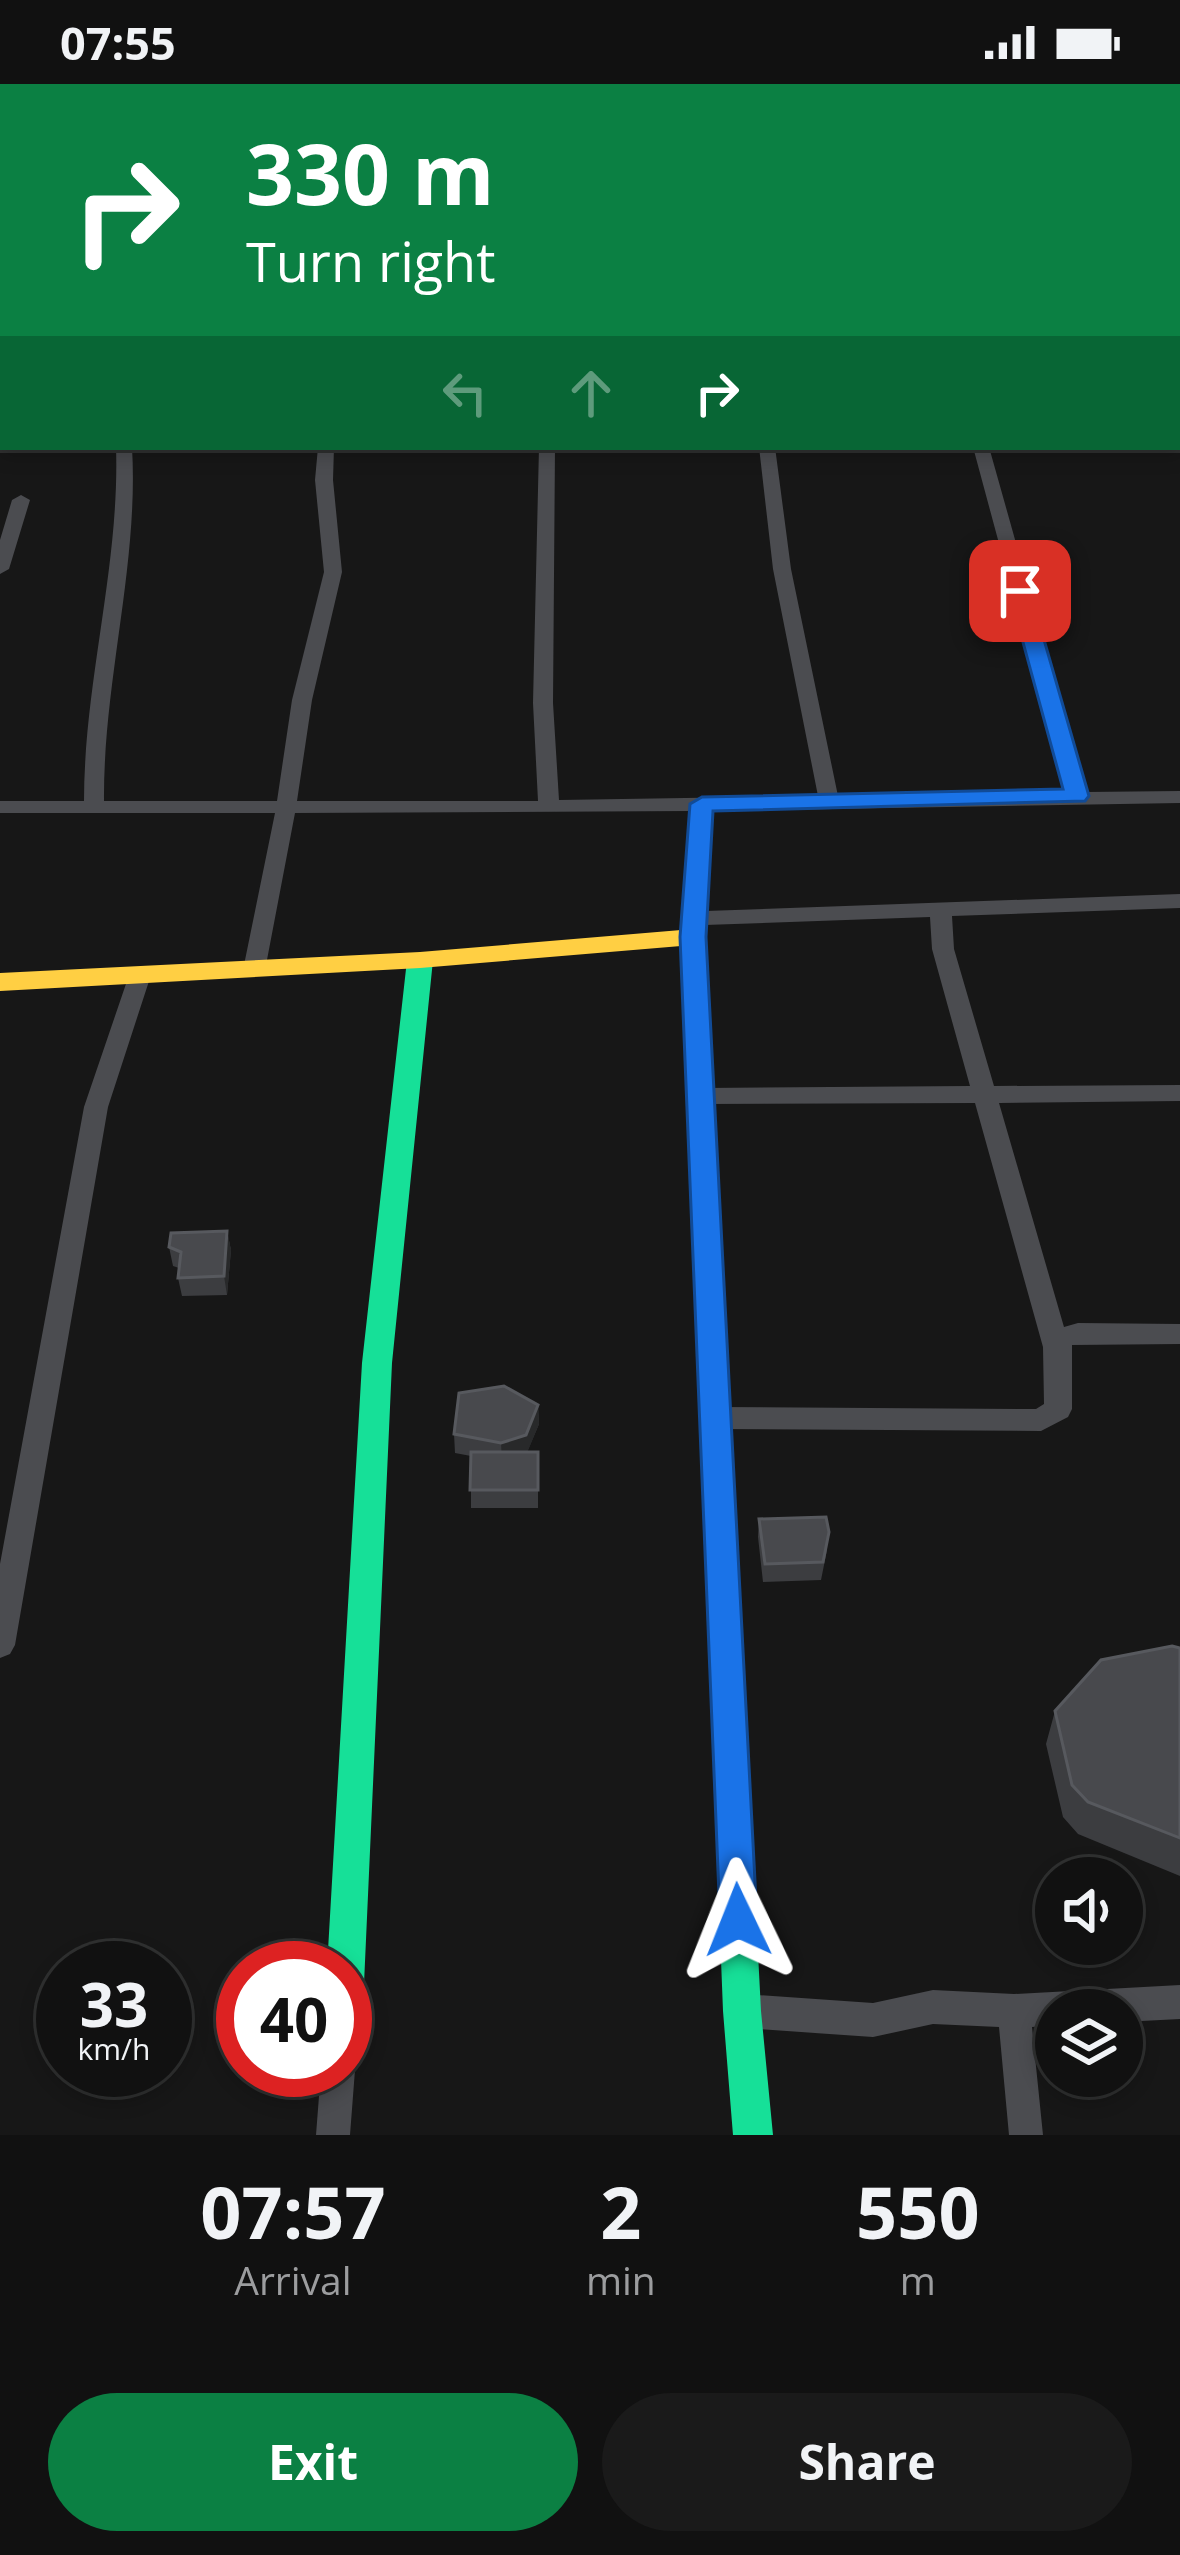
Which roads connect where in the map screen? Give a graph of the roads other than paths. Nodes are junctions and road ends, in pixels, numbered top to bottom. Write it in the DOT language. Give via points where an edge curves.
graph roads {
  1 [pos="124,450"];
  2 [pos="326,450"];
  3 [pos="547,450"];
  4 [pos="767,450"];
  5 [pos="982,450"];
  6 [pos="21,500"];
  7 [pos="0,569"];
  8 [pos="1077,796"];
  9 [pos="1180,797"];
  10 [pos="829,802"];
  11 [pos="702,804"];
  12 [pos="0,807"];
  13 [pos="94,807"];
  14 [pos="286,807"];
  15 [pos="549,807"];
  16 [pos="1180,901"];
  17 [pos="941,909"];
  18 [pos="694,927"];
  19 [pos="420,960"];
  20 [pos="255,965"];
  21 [pos="139,978"];
  22 [pos="0,982"];
  23 [pos="1180,1093"];
  24 [pos="704,1096"];
  25 [pos="988,1096"];
  26 [pos="1180,1334"];
  27 [pos="1055,1347"];
  28 [pos="715,1418"];
  29 [pos="0,1645"];
  30 [pos="347,1941"];
  31 [pos="1180,2002"];
  32 [pos="742,2011"];
  33 [pos="1014,2012"];
  34 [pos="336,2097"];
  35 [pos="333,2135"];
  36 [pos="753,2135"];
  37 [pos="1026,2135"];
  1 -- 13 [label="street" via="125,508 93,738"];
  2 -- 14 [label="street" via="333,572"];
  3 -- 15 [label="street"];
  4 -- 10 [label="street"];
  5 -- 8 [label="street"];
  6 -- 7 [label="street"];
  8 -- 9 [label="street"];
  8 -- 10 [label="street"];
  10 -- 11 [label="street"];
  11 -- 15 [label="street"];
  11 -- 18 [label="street"];
  12 -- 13 [label="street"];
  13 -- 14 [label="street"];
  14 -- 15 [label="street"];
  14 -- 20 [label="street"];
  16 -- 17 [label="street"];
  17 -- 18 [label="street"];
  17 -- 25 [label="street" via="943,950"];
  18 -- 19 [label="street"];
  18 -- 24 [label="street"];
  19 -- 20 [label="street"];
  19 -- 30 [label="street" via="377,1364"];
  20 -- 21 [label="street"];
  21 -- 22 [label="street"];
  21 -- 29 [label="street" via="96,1107"];
  23 -- 25 [label="street"];
  24 -- 25 [label="street"];
  24 -- 28 [label="street"];
  25 -- 27 [label="street"];
  26 -- 27 [label="street" via="1078,1334"];
  27 -- 28 [label="street" via="1058,1409 1041,1420"];
  28 -- 32 [label="street"];
  31 -- 33 [label="street"];
  32 -- 33 [label="street" via="873,2020 932,2006"];
  32 -- 36 [label="street"];
  33 -- 37 [label="street"];
  34 -- 35 [label="street"];
}
